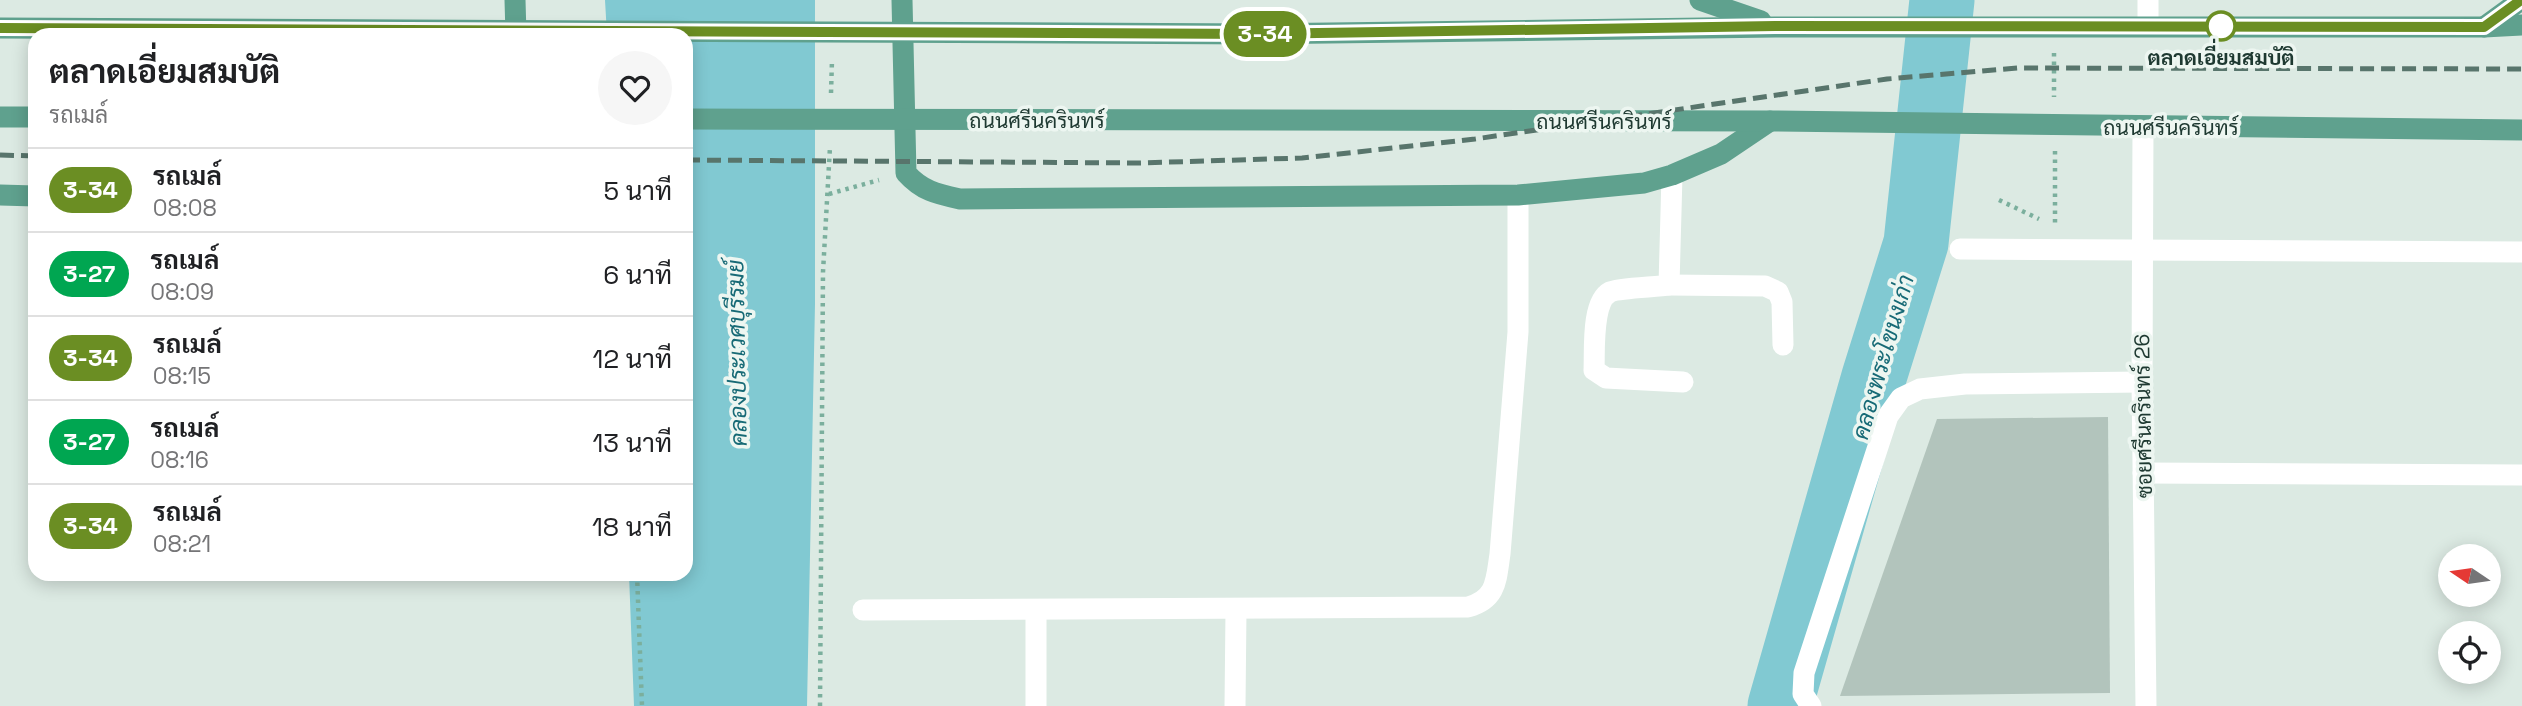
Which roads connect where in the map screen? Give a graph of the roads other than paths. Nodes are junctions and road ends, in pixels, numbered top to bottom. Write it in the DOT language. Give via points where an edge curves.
graph roads {
  1 [pos="515,0"];
  2 [pos="902,0"];
  3 [pos="1700,0"];
  4 [pos="2148,0"];
  5 [pos="2521,0"];
  6 [pos="2522,25"];
  7 [pos="1775,26"];
  8 [pos="2148,26"];
  9 [pos="2484,27"];
  10 [pos="2,28"];
  11 [pos="28,28"];
  12 [pos="516,28"];
  13 [pos="693,31"];
  14 [pos="2,117"];
  15 [pos="28,117"];
  16 [pos="693,119"];
  17 [pos="1770,121"];
  18 [pos="2143,127"];
  19 [pos="2480,129"];
  20 [pos="2522,130"];
  21 [pos="2522,143"];
  22 [pos="1672,175"];
  23 [pos="0,195"];
  24 [pos="1518,195"];
  25 [pos="28,196"];
  26 [pos="1959,249"];
  27 [pos="2142,252"];
  28 [pos="2522,252"];
  29 [pos="1670,285"];
  30 [pos="1783,345"];
  31 [pos="1683,382"];
  32 [pos="2142,382"];
  33 [pos="2143,473"];
  34 [pos="2522,475"];
  35 [pos="1236,610"];
  36 [pos="863,611"];
  37 [pos="1036,611"];
  38 [pos="1036,706"];
  39 [pos="1235,706"];
  40 [pos="1811,706"];
  41 [pos="2146,706"];
  1 -- 12 [label="main road"];
  2 -- 24 [label="main road" via="906,173 918,186 960,199"];
  3 -- 7 [label="main road"];
  4 -- 8 [label="street"];
  5 -- 9 [label="main road"];
  6 -- 9 [label="main road"];
  7 -- 8 [label="main road"];
  7 -- 13 [label="main road" via="1260,34"];
  8 -- 9 [label="main road"];
  10 -- 11 [label="main road"];
  14 -- 15 [label="main road"];
  16 -- 17 [label="main road, ถนนศรีนครินทร์"];
  17 -- 18 [label="main road, ถนนศรีนครินทร์"];
  17 -- 22 [label="main road" via="1721,154"];
  18 -- 19 [label="main road, ถนนศรีนครินทร์"];
  18 -- 27 [label="street, ซอยศรีนครินทร์ 26"];
  19 -- 20 [label="main road, ถนนศรีนครินทร์"];
  19 -- 21 [label="main road"];
  22 -- 24 [label="main road" via="1644,183"];
  22 -- 29 [label="street"];
  23 -- 25 [label="main road"];
  24 -- 35 [label="street" via="1518,332 1495,587 1481,604 1468,607"];
  26 -- 27 [label="street"];
  27 -- 28 [label="street"];
  27 -- 32 [label="street, ซอยศรีนครินทร์ 26"];
  29 -- 30 [label="street" via="1765,286 1778,292"];
  29 -- 31 [label="street" via="1610,292 1601,302 1594,370 1606,378"];
  32 -- 33 [label="street, ซอยศรีนครินทร์ 26"];
  32 -- 40 [label="street" via="1965,384 1920,388 1901,398 1888,416 1804,673 1803,694"];
  33 -- 34 [label="street"];
  33 -- 41 [label="street, ซอยศรีนครินทร์ 26"];
  35 -- 37 [label="street"];
  35 -- 39 [label="street"];
  36 -- 37 [label="street"];
  37 -- 38 [label="street"];
}
